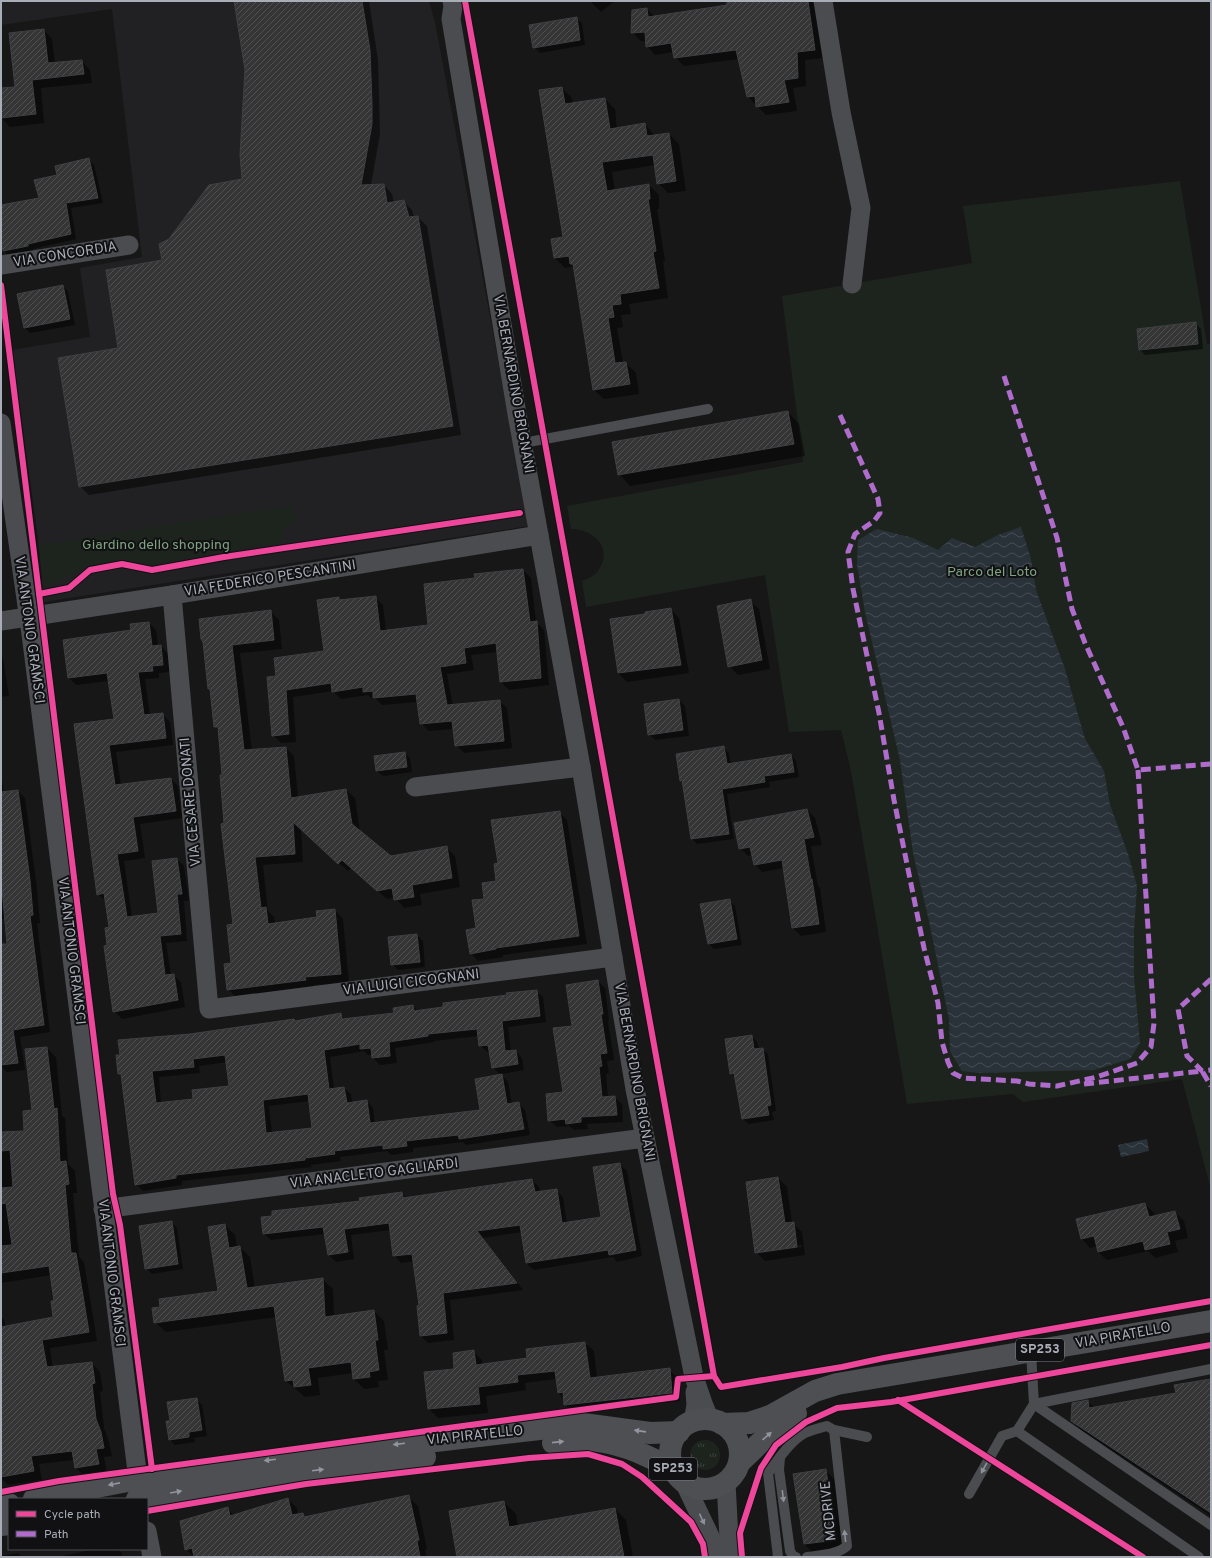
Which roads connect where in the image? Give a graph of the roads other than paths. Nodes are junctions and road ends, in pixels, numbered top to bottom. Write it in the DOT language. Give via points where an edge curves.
graph roads {
  1 [pos="438,1"];
  2 [pos="823,1"];
  3 [pos="452,10"];
  4 [pos="129,246"];
  5 [pos="1,265"];
  6 [pos="852,284"];
  7 [pos="708,409"];
  8 [pos="1,423"];
  9 [pos="523,443"];
  10 [pos="539,535"];
  11 [pos="172,595"];
  12 [pos="28,617"];
  13 [pos="1,621"];
  14 [pos="581,767"];
  15 [pos="415,787"];
  16 [pos="613,956"];
  17 [pos="209,1009"];
  18 [pos="645,1138"];
  19 [pos="103,1209"];
  20 [pos="1211,1321"];
  21 [pos="1031,1352"];
  22 [pos="1211,1368"];
  23 [pos="869,1379"];
  24 [pos="1034,1404"];
  25 [pos="701,1424"];
  26 [pos="834,1430"];
  27 [pos="1017,1431"];
  28 [pos="867,1437"];
  29 [pos="780,1457"];
  30 [pos="739,1463"];
  31 [pos="679,1476"];
  32 [pos="726,1483"];
  33 [pos="139,1494"];
  34 [pos="970,1494"];
  35 [pos="55,1498"];
  36 [pos="1211,1525"];
  37 [pos="148,1536"];
  38 [pos="152,1557"];
  39 [pos="717,1557"];
  40 [pos="730,1557"];
  41 [pos="778,1557"];
  42 [pos="796,1557"];
  43 [pos="807,1557"];
  44 [pos="1199,1557"];
  1 -- 3 [label="street"];
  2 -- 6 [label="street" via="841,112 861,208"];
  3 -- 9 [label="street, VIA BERNARDINO BRIGNANI"];
  4 -- 5 [label="street, VIA CONCORDIA"];
  7 -- 9 [label="lane"];
  8 -- 12 [label="street, VIA ANTONIO GRAMSCI"];
  9 -- 10 [label="street, VIA BERNARDINO BRIGNANI"];
  10 -- 11 [label="street, VIA FEDERICO PESCANTINI"];
  10 -- 14 [label="street, VIA BERNARDINO BRIGNANI"];
  11 -- 12 [label="street, VIA FEDERICO PESCANTINI"];
  11 -- 17 [label="street, VIA CESARE DONATI"];
  12 -- 13 [label="street, VIA FEDERICO PESCANTINI"];
  12 -- 19 [label="street, VIA ANTONIO GRAMSCI"];
  14 -- 15 [label="street"];
  14 -- 16 [label="street, VIA BERNARDINO BRIGNANI"];
  16 -- 17 [label="street, VIA LUIGI CICOGNANI"];
  16 -- 18 [label="street, VIA BERNARDINO BRIGNANI"];
  18 -- 19 [label="street, VIA ANACLETO GAGLIARDI"];
  18 -- 25 [label="street, VIA BERNARDINO BRIGNANI" via="694,1377 704,1406"];
  19 -- 33 [label="street, VIA ANTONIO GRAMSCI"];
  20 -- 21 [label="main road, VIA PIRATELLO / SP253"];
  21 -- 23 [label="main road, VIA PIRATELLO / SP253"];
  21 -- 24 [label="lane"];
  22 -- 24 [label="lane"];
  23 -- 25 [label="main road, VIA PIRATELLO / SP253" via="815,1391 770,1416 749,1423"];
  30 -- 23 [label="main road, VIA PIRATELLO / SP253, one-way" via="766,1437 804,1407 841,1388"];
  24 -- 27 [label="lane"];
  24 -- 36 [label="lane"];
  25 -- 30 [label="main road" via="731,1431 738,1440"];
  25 -- 31 [label="main road, SP253" via="673,1440 670,1459"];
  25 -- 33 [label="main road, VIA PIRATELLO / SP253, one-way" via="650,1433 583,1424 254,1462"];
  26 -- 28 [label="lane"];
  26 -- 29 [label="lane" via="827,1426 806,1433"];
  43 -- 26 [label="lane, MCDRIVE, one-way" via="837,1552 847,1546"];
  27 -- 34 [label="lane, one-way" via="1002,1436"];
  27 -- 44 [label="lane"];
  29 -- 41 [label="lane" via="768,1473"];
  29 -- 42 [label="lane, one-way" via="779,1470 790,1551"];
  30 -- 32 [label="main road, VIA PIRATELLO / SP253"];
  31 -- 32 [label="main road, VIA PIRATELLO / SP253" via="695,1488 706,1490"];
  33 -- 31 [label="main road, VIA PIRATELLO / SP253, one-way" via="435,1455 581,1440 613,1443 646,1455"];
  31 -- 39 [label="street, one-way" via="716,1549"];
  32 -- 40 [label="street"];
  33 -- 35 [label="main road, VIA PIRATELLO / SP253, one-way"];
  37 -- 38 [label="street"];
}
